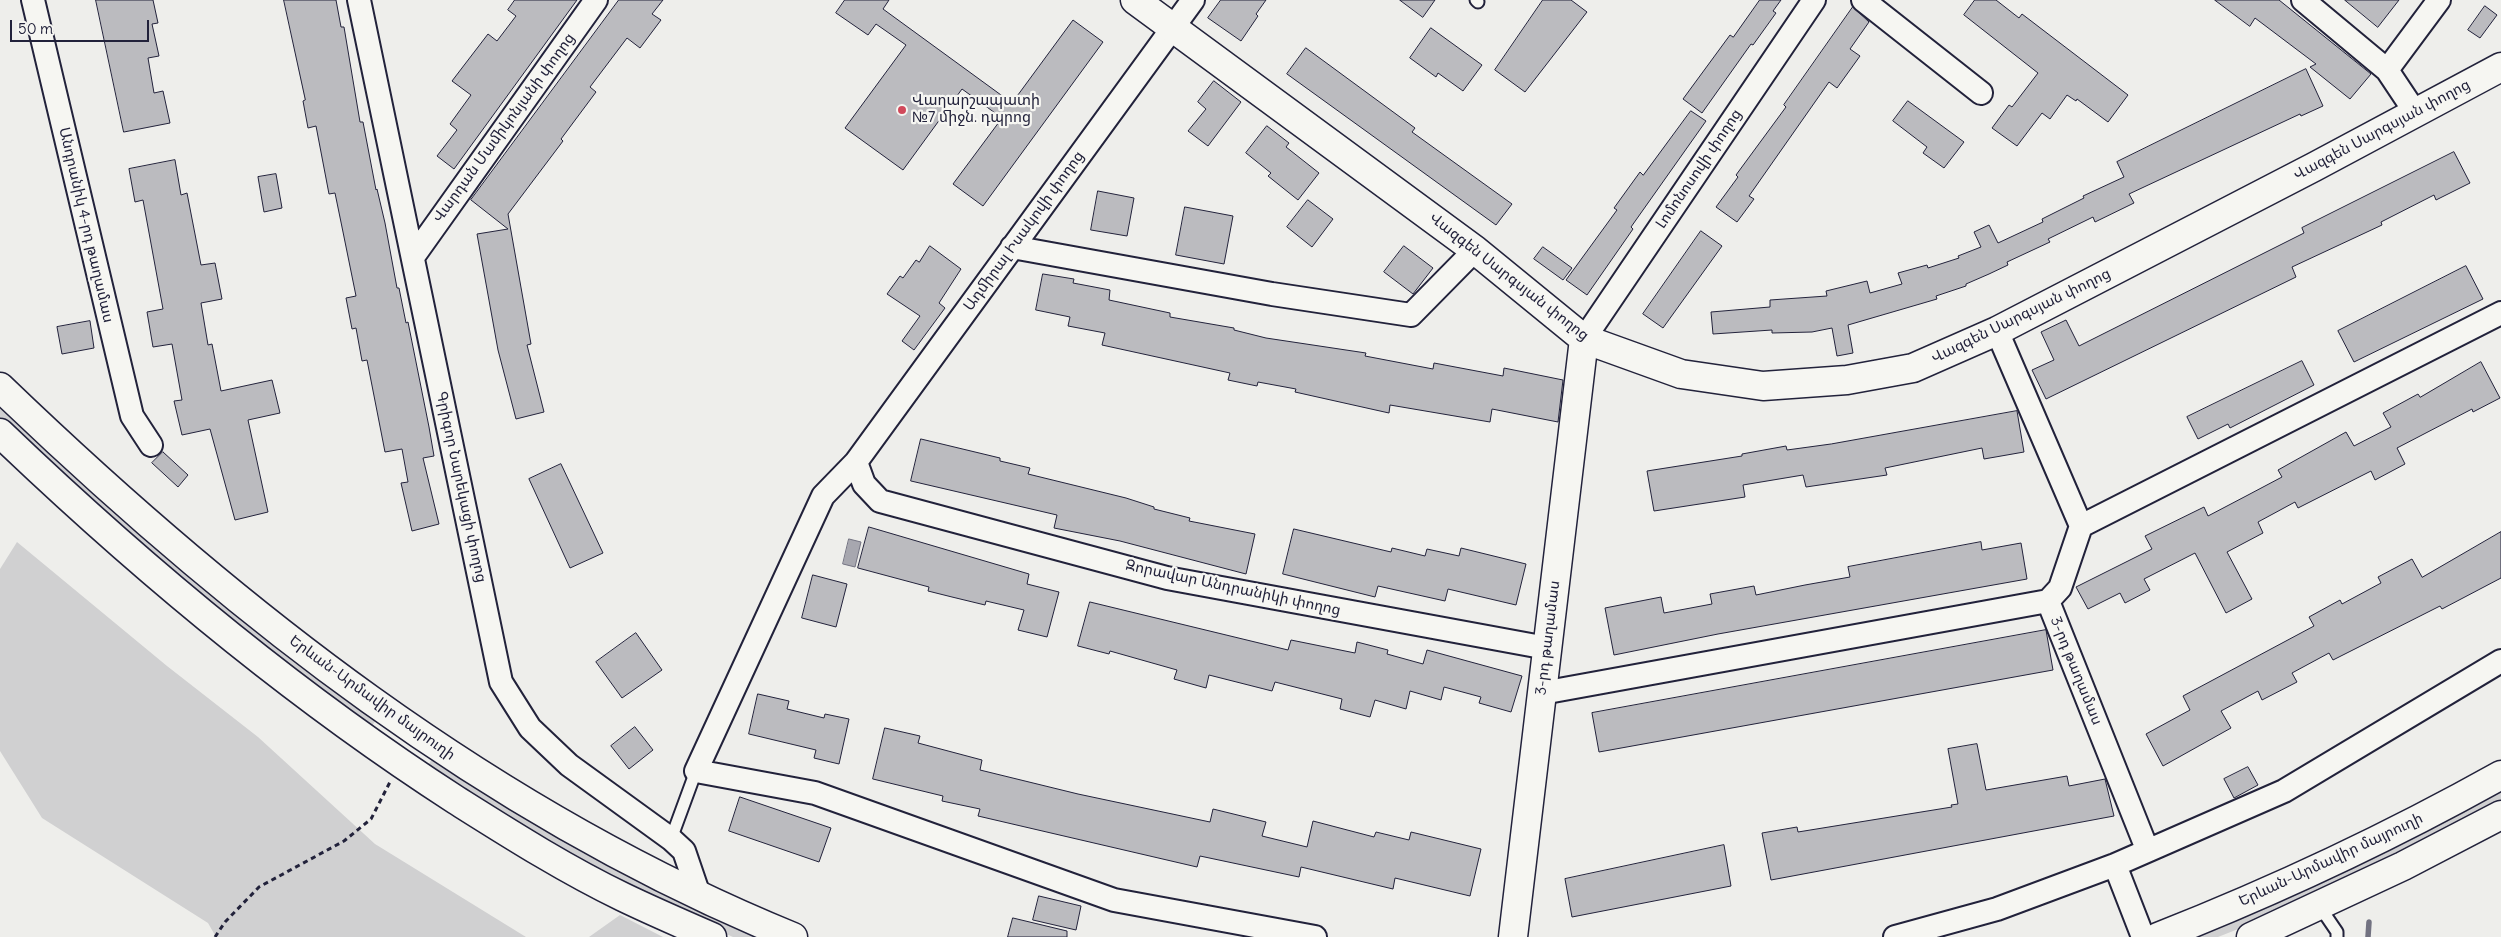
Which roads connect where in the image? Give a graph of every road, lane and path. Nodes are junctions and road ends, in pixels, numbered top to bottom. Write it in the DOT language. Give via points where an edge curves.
graph roads {
  1 [pos="33,0"];
  2 [pos="359,0"];
  3 [pos="596,0"];
  4 [pos="1135,0"];
  5 [pos="1193,0"];
  6 [pos="1814,0"];
  7 [pos="1863,0"];
  8 [pos="2303,0"];
  9 [pos="2439,0"];
  10 [pos="1173,27"];
  11 [pos="2501,66"];
  12 [pos="2387,70"];
  13 [pos="1981,94"];
  14 [pos="2415,112"];
  15 [pos="1012,247"];
  16 [pos="1475,250"];
  17 [pos="413,256"];
  18 [pos="2501,313"];
  19 [pos="1997,331"];
  20 [pos="1584,339"];
  21 [pos="0,387"];
  22 [pos="0,433"];
  23 [pos="150,445"];
  24 [pos="856,462"];
  25 [pos="2082,526"];
  26 [pos="2048,601"];
  27 [pos="1547,648"];
  28 [pos="2501,661"];
  29 [pos="1542,693"];
  30 [pos="416,733"];
  31 [pos="399,763"];
  32 [pos="696,772"];
  33 [pos="2501,775"];
  34 [pos="2501,815"];
  35 [pos="671,839"];
  36 [pos="2148,848"];
  37 [pos="2115,864"];
  38 [pos="699,895"];
  39 [pos="2320,907"];
  40 [pos="215,937"];
  41 [pos="712,937"];
  42 [pos="792,937"];
  43 [pos="1316,937"];
  44 [pos="1512,937"];
  45 [pos="1895,937"];
  46 [pos="2143,937"];
  47 [pos="2158,937"];
  48 [pos="2251,937"];
  49 [pos="2338,937"];
  1 -- 23 [label="street, Անդրանիկ 4-րդ թաղամաս" via="132,416"];
  2 -- 17 [label="street, Գրիգոր Նարեկացի փողոց"];
  3 -- 17 [label="street, Վարդան Մամիկոնյանի փողոց"];
  4 -- 10 [label="main road, Վազգեն Սարգսյան փողոց"];
  5 -- 10 [label="street, Ադմիրալ Իսակովի փողոց"];
  6 -- 20 [label="street, Լոմոնոսովի փողոց"];
  7 -- 13 [label="street"];
  8 -- 12 [label="street"];
  9 -- 12 [label="street"];
  10 -- 15 [label="street, Ադմիրալ Իսակովի փողոց"];
  10 -- 16 [label="main road, Վազգեն Սարգսյան փողոց"];
  11 -- 14 [label="main road, Վազգեն Սարգսյան փողոց"];
  12 -- 14 [label="street"];
  14 -- 19 [label="main road, Վազգեն Սարգսյան փողոց"];
  15 -- 16 [label="street" via="1410,316"];
  15 -- 24 [label="street, Ադմիրալ Իսակովի փողոց"];
  16 -- 20 [label="main road, Վազգեն Սարգսյան փողոց"];
  17 -- 35 [label="street, Գրիգոր Նարեկացի փողոց" via="501,682 530,728 569,765"];
  18 -- 25 [label="street"];
  19 -- 20 [label="main road, Վազգեն Սարգսյան փողոց" via="1912,368 1847,380 1763,386 1681,374"];
  19 -- 25 [label="street"];
  20 -- 27 [label="main road, 3-րդ թաղամաս"];
  21 -- 30 [label="main road, Երևան-Արմավիր մայրուղի" via="220,585 322,666"];
  22 -- 31 [label="main road" via="135,558 304,694"];
  24 -- 27 [label="street, Զորավար Անդրանիկի փողոց" via="864,484 880,501 1167,578"];
  24 -- 32 [label="street, Ադմիրալ Իսակովի փողոց" via="823,496"];
  25 -- 26 [label="street, 3-րդ թաղամաս" via="2060,588"];
  26 -- 29 [label="street"];
  26 -- 36 [label="street, 3-րդ թաղամաս"];
  27 -- 29 [label="main road, 3-րդ թաղամաս"];
  28 -- 36 [label="street" via="2284,791"];
  29 -- 44 [label="main road, 3-րդ թաղամաս"];
  30 -- 31 [label="main road"];
  30 -- 38 [label="main road, Երևան-Արմավիր մայրուղի" via="567,827"];
  31 -- 40 [label="path" via="371,819 344,841 259,887"];
  31 -- 41 [label="main road" via="520,840 623,897"];
  32 -- 35 [label="lane"];
  32 -- 43 [label="street" via="815,793 1114,900"];
  33 -- 47 [label="main road, Երևան-Արմավիր մայրուղի" via="2450,804 2339,858"];
  34 -- 39 [label="main road"];
  35 -- 38 [label="street, Գրիգոր Նարեկացի փողոց" via="684,851"];
  36 -- 37 [label="street"];
  37 -- 45 [label="street" via="1997,910"];
  37 -- 46 [label="street"];
  38 -- 42 [label="main road, Երևան-Արմավիր մայրուղի"];
  39 -- 48 [label="main road"];
  39 -- 49 [label="lane"];
}
